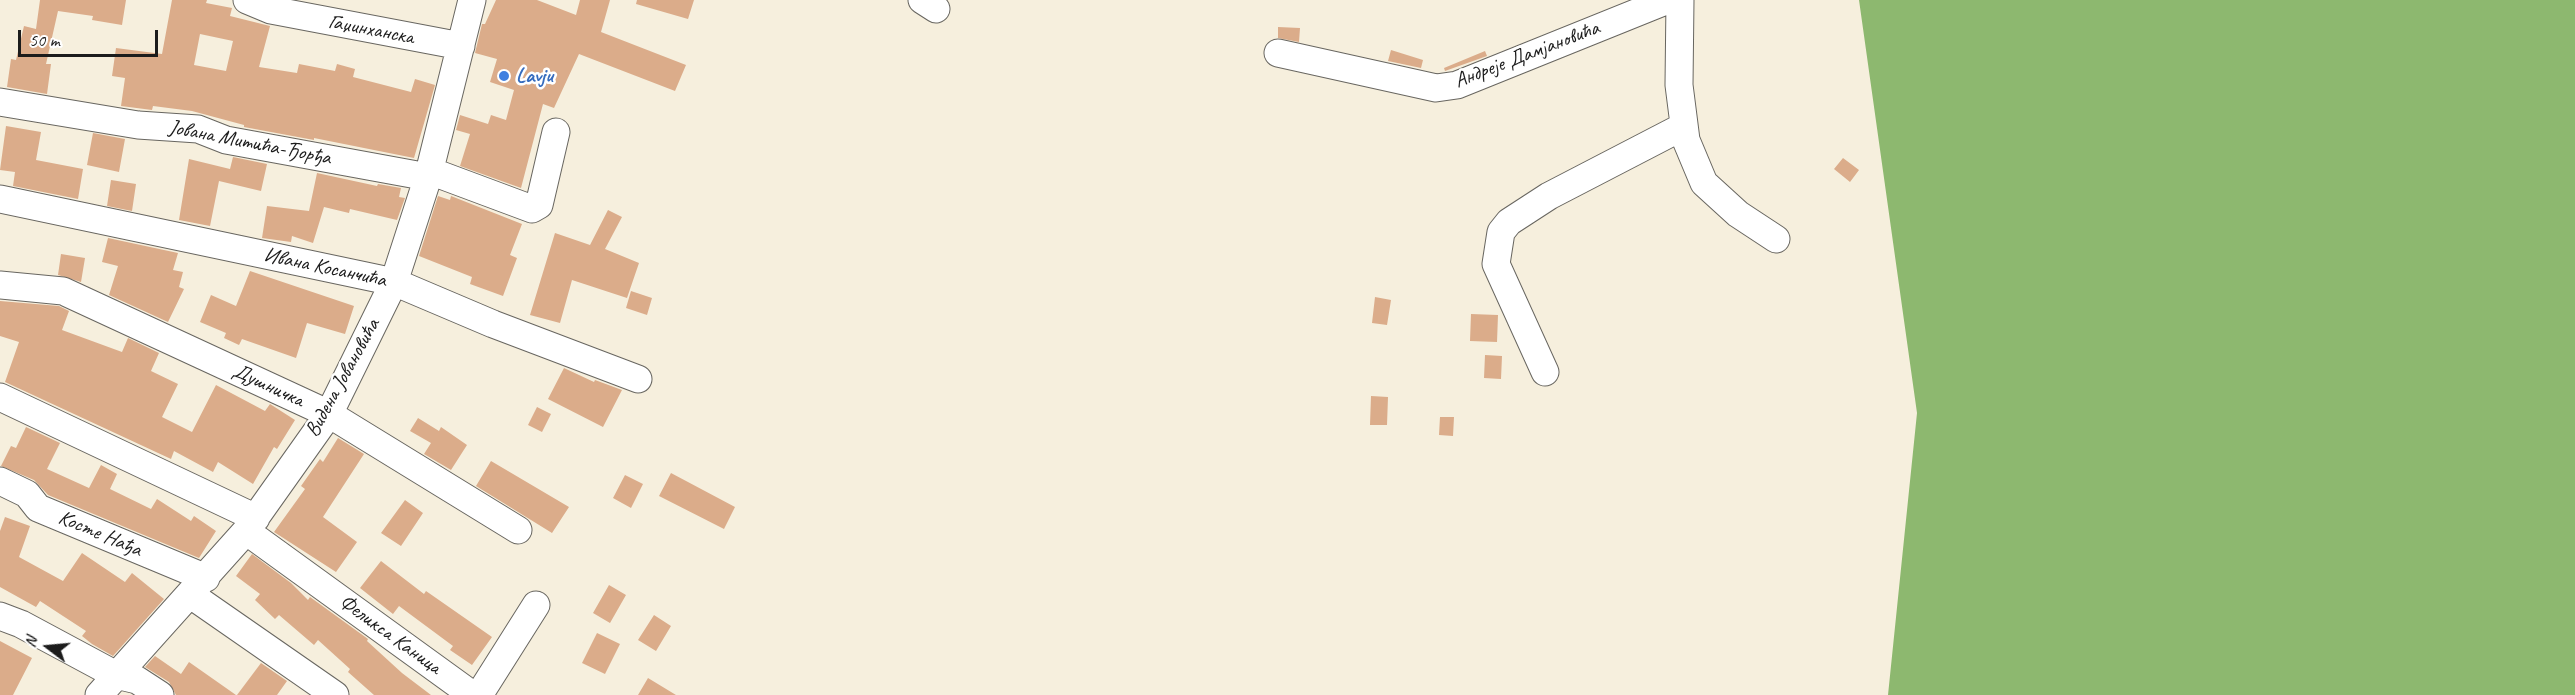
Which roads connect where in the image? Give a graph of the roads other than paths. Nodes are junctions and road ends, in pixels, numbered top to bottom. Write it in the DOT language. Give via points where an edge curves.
graph roads {
  1 [pos="247,0"];
  2 [pos="472,0"];
  3 [pos="1668,0"];
  4 [pos="1680,0"];
  5 [pos="461,46"];
  6 [pos="1278,53"];
  7 [pos="0,102"];
  8 [pos="1684,126"];
  9 [pos="556,132"];
  10 [pos="429,174"];
  11 [pos="0,199"];
  12 [pos="1776,239"];
  13 [pos="394,282"];
  14 [pos="0,285"];
  15 [pos="1545,372"];
  16 [pos="638,378"];
  17 [pos="0,397"];
  18 [pos="329,414"];
  19 [pos="0,481"];
  20 [pos="251,524"];
  21 [pos="518,530"];
  22 [pos="198,587"];
  23 [pos="536,605"];
  24 [pos="0,616"];
  25 [pos="116,675"];
  26 [pos="99,695"];
  27 [pos="160,695"];
  28 [pos="335,695"];
  1 -- 5 [label="street, Гаџинханска" via="291,14"];
  2 -- 5 [label="street, Видена Јовановића"];
  3 -- 6 [label="street, Андреје Дамјановића" via="1457,85 1436,88"];
  4 -- 8 [label="street" via="1679,86"];
  5 -- 10 [label="street, Видена Јовановића"];
  7 -- 10 [label="street, Јована Митића-Ђорђа" via="138,125 198,129 226,140"];
  8 -- 12 [label="street" via="1704,183 1738,214"];
  8 -- 15 [label="street" via="1549,196 1509,222 1501,232 1496,264"];
  9 -- 10 [label="street, Јована Митића-Ђорђа" via="539,205 532,208"];
  10 -- 13 [label="street, Видена Јовановића"];
  11 -- 13 [label="street, Ивана Косанчића"];
  13 -- 16 [label="street, Ивана Косанчића"];
  13 -- 18 [label="street, Видена Јовановића"];
  14 -- 18 [label="street, Душничка" via="63,291"];
  17 -- 20 [label="street, Феликса Каница"];
  18 -- 20 [label="street, Видена Јовановића"];
  18 -- 21 [label="street, Душничка"];
  19 -- 22 [label="street, Косте Нађа" via="27,494 38,508"];
  20 -- 22 [label="street, Видена Јовановића"];
  20 -- 23 [label="street, Феликса Каница" via="471,694 481,692 487,684"];
  22 -- 25 [label="street, Видена Јовановића"];
  22 -- 28 [label="street, Косте Нађа"];
  24 -- 25 [label="street"];
  25 -- 26 [label="street, Видена Јовановића"];
  25 -- 27 [label="street" via="137,680"];
}
